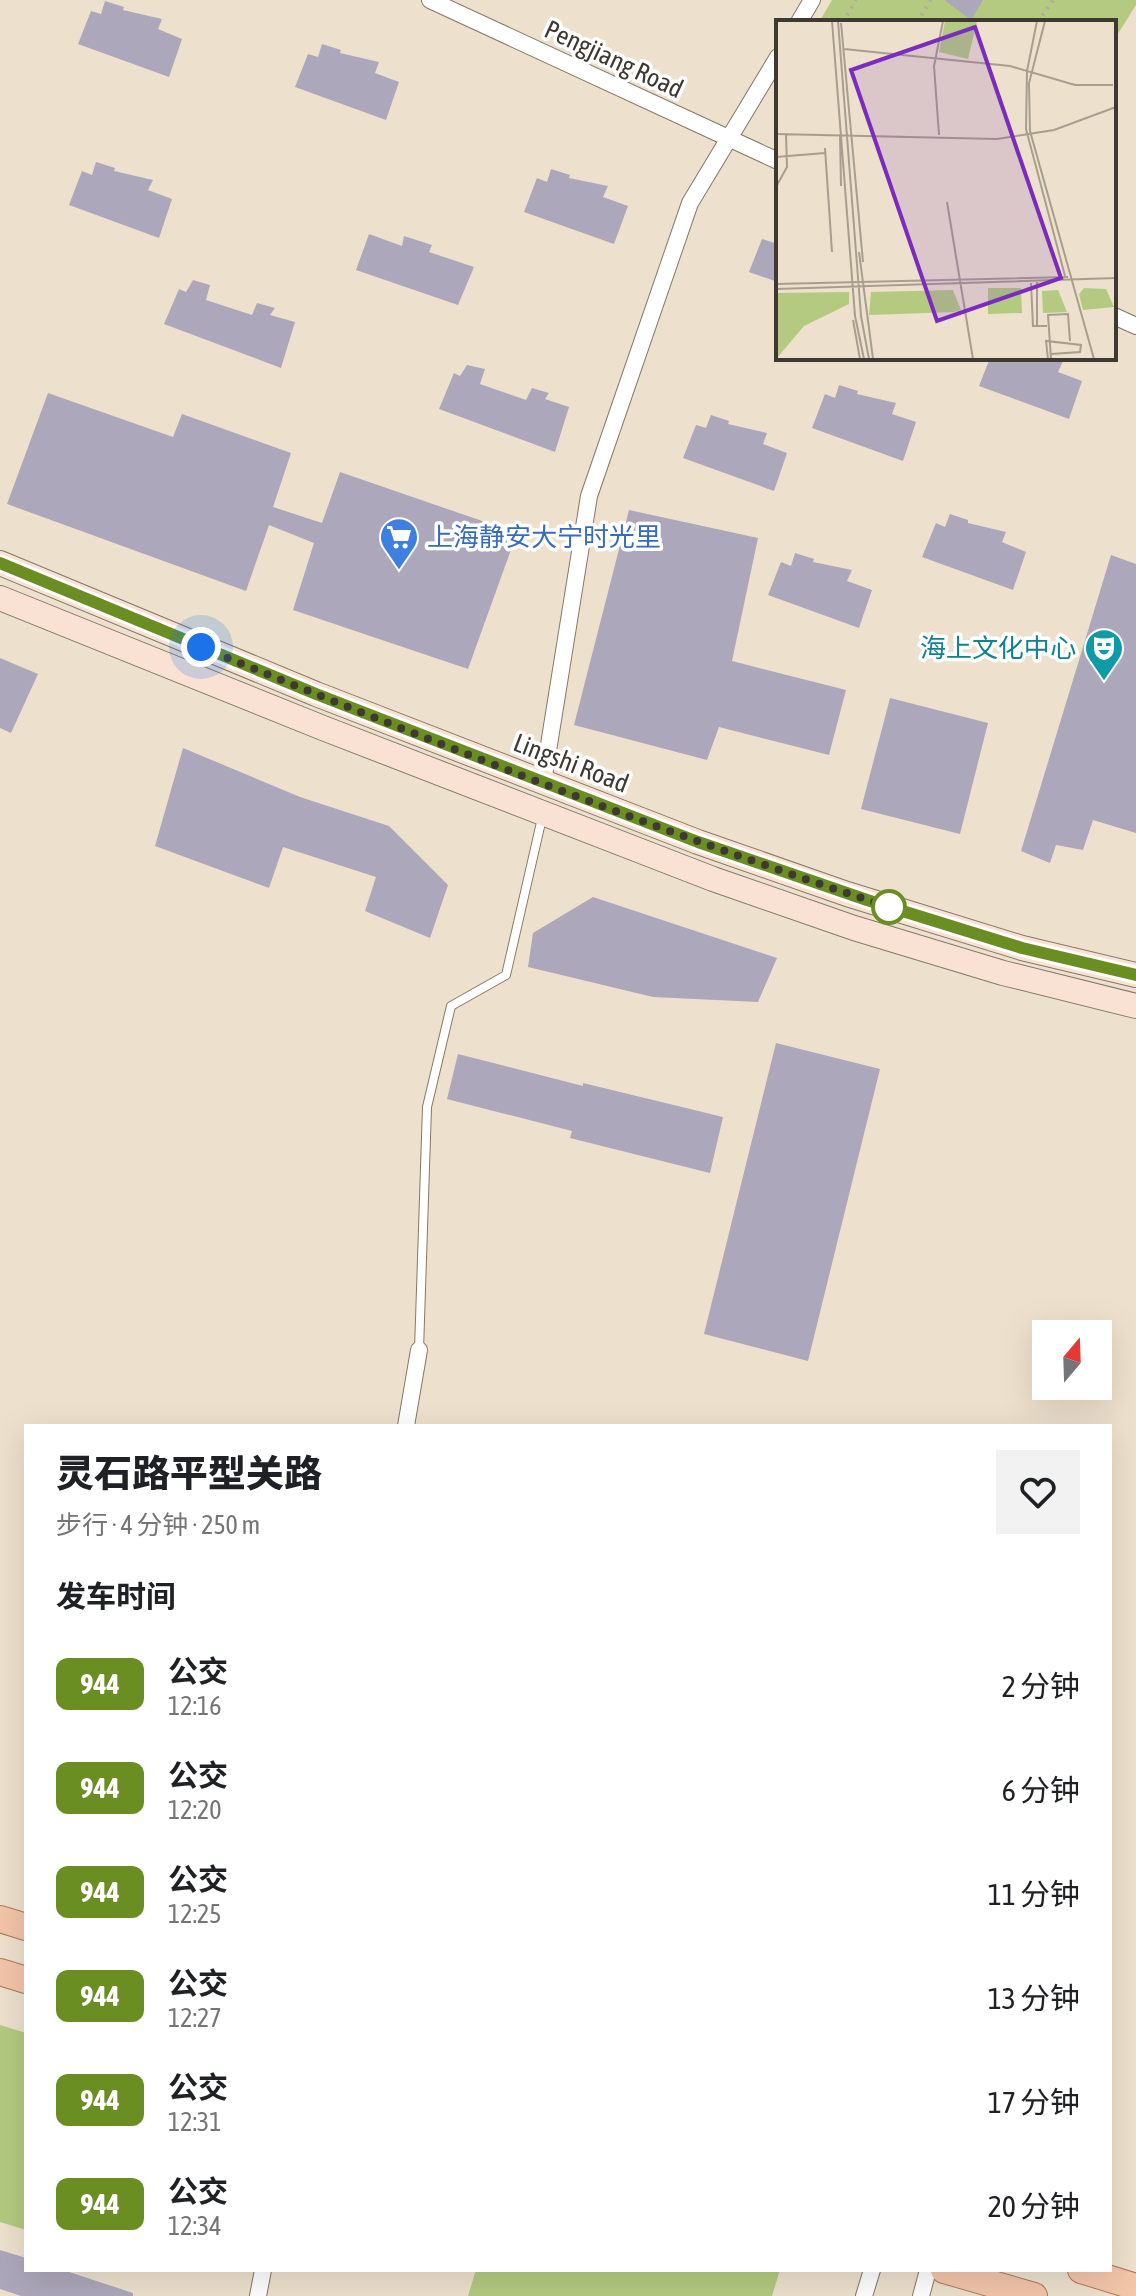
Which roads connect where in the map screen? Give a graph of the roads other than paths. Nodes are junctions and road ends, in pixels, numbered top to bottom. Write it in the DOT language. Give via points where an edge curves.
graph roads {
  1 [pos="430,0"];
  2 [pos="812,0"];
  3 [pos="800,20"];
  4 [pos="776,60"];
  5 [pos="728,138"];
  6 [pos="776,160"];
  7 [pos="1116,317"];
  8 [pos="1136,326"];
  9 [pos="0,563"];
  10 [pos="0,598"];
  11 [pos="543,782"];
  12 [pos="544,813"];
  13 [pos="1136,975"];
  14 [pos="1136,1006"];
  15 [pos="419,1350"];
  16 [pos="406,1424"];
  17 [pos="0,1919"];
  18 [pos="24,1926"];
  19 [pos="0,1972"];
  20 [pos="24,1979"];
  21 [pos="263,2272"];
  22 [pos="871,2272"];
  23 [pos="927,2272"];
  24 [pos="951,2272"];
  25 [pos="1087,2272"];
  26 [pos="1136,2287"];
  27 [pos="258,2296"];
  28 [pos="864,2296"];
  29 [pos="921,2296"];
  30 [pos="1034,2296"];
  1 -- 5 [label="street, Pengjiang Road"];
  2 -- 3 [label="street"];
  4 -- 5 [label="street"];
  5 -- 6 [label="street, Pengjiang Road"];
  5 -- 11 [label="street" via="690,203 589,496"];
  7 -- 8 [label="street"];
  9 -- 11 [label="main road, Lingshi Road"];
  10 -- 12 [label="main road"];
  11 -- 13 [label="main road, Lingshi Road" via="847,894 1022,948"];
  12 -- 14 [label="main road" via="854,928"];
  12 -- 15 [label="lane" via="506,975 451,1006 427,1107"];
  15 -- 16 [label="street"];
  17 -- 18 [label="main road"];
  19 -- 20 [label="main road"];
  21 -- 27 [label="street"];
  22 -- 28 [label="street"];
  23 -- 29 [label="street"];
  24 -- 30 [label="main road"];
  25 -- 26 [label="main road"];
}
